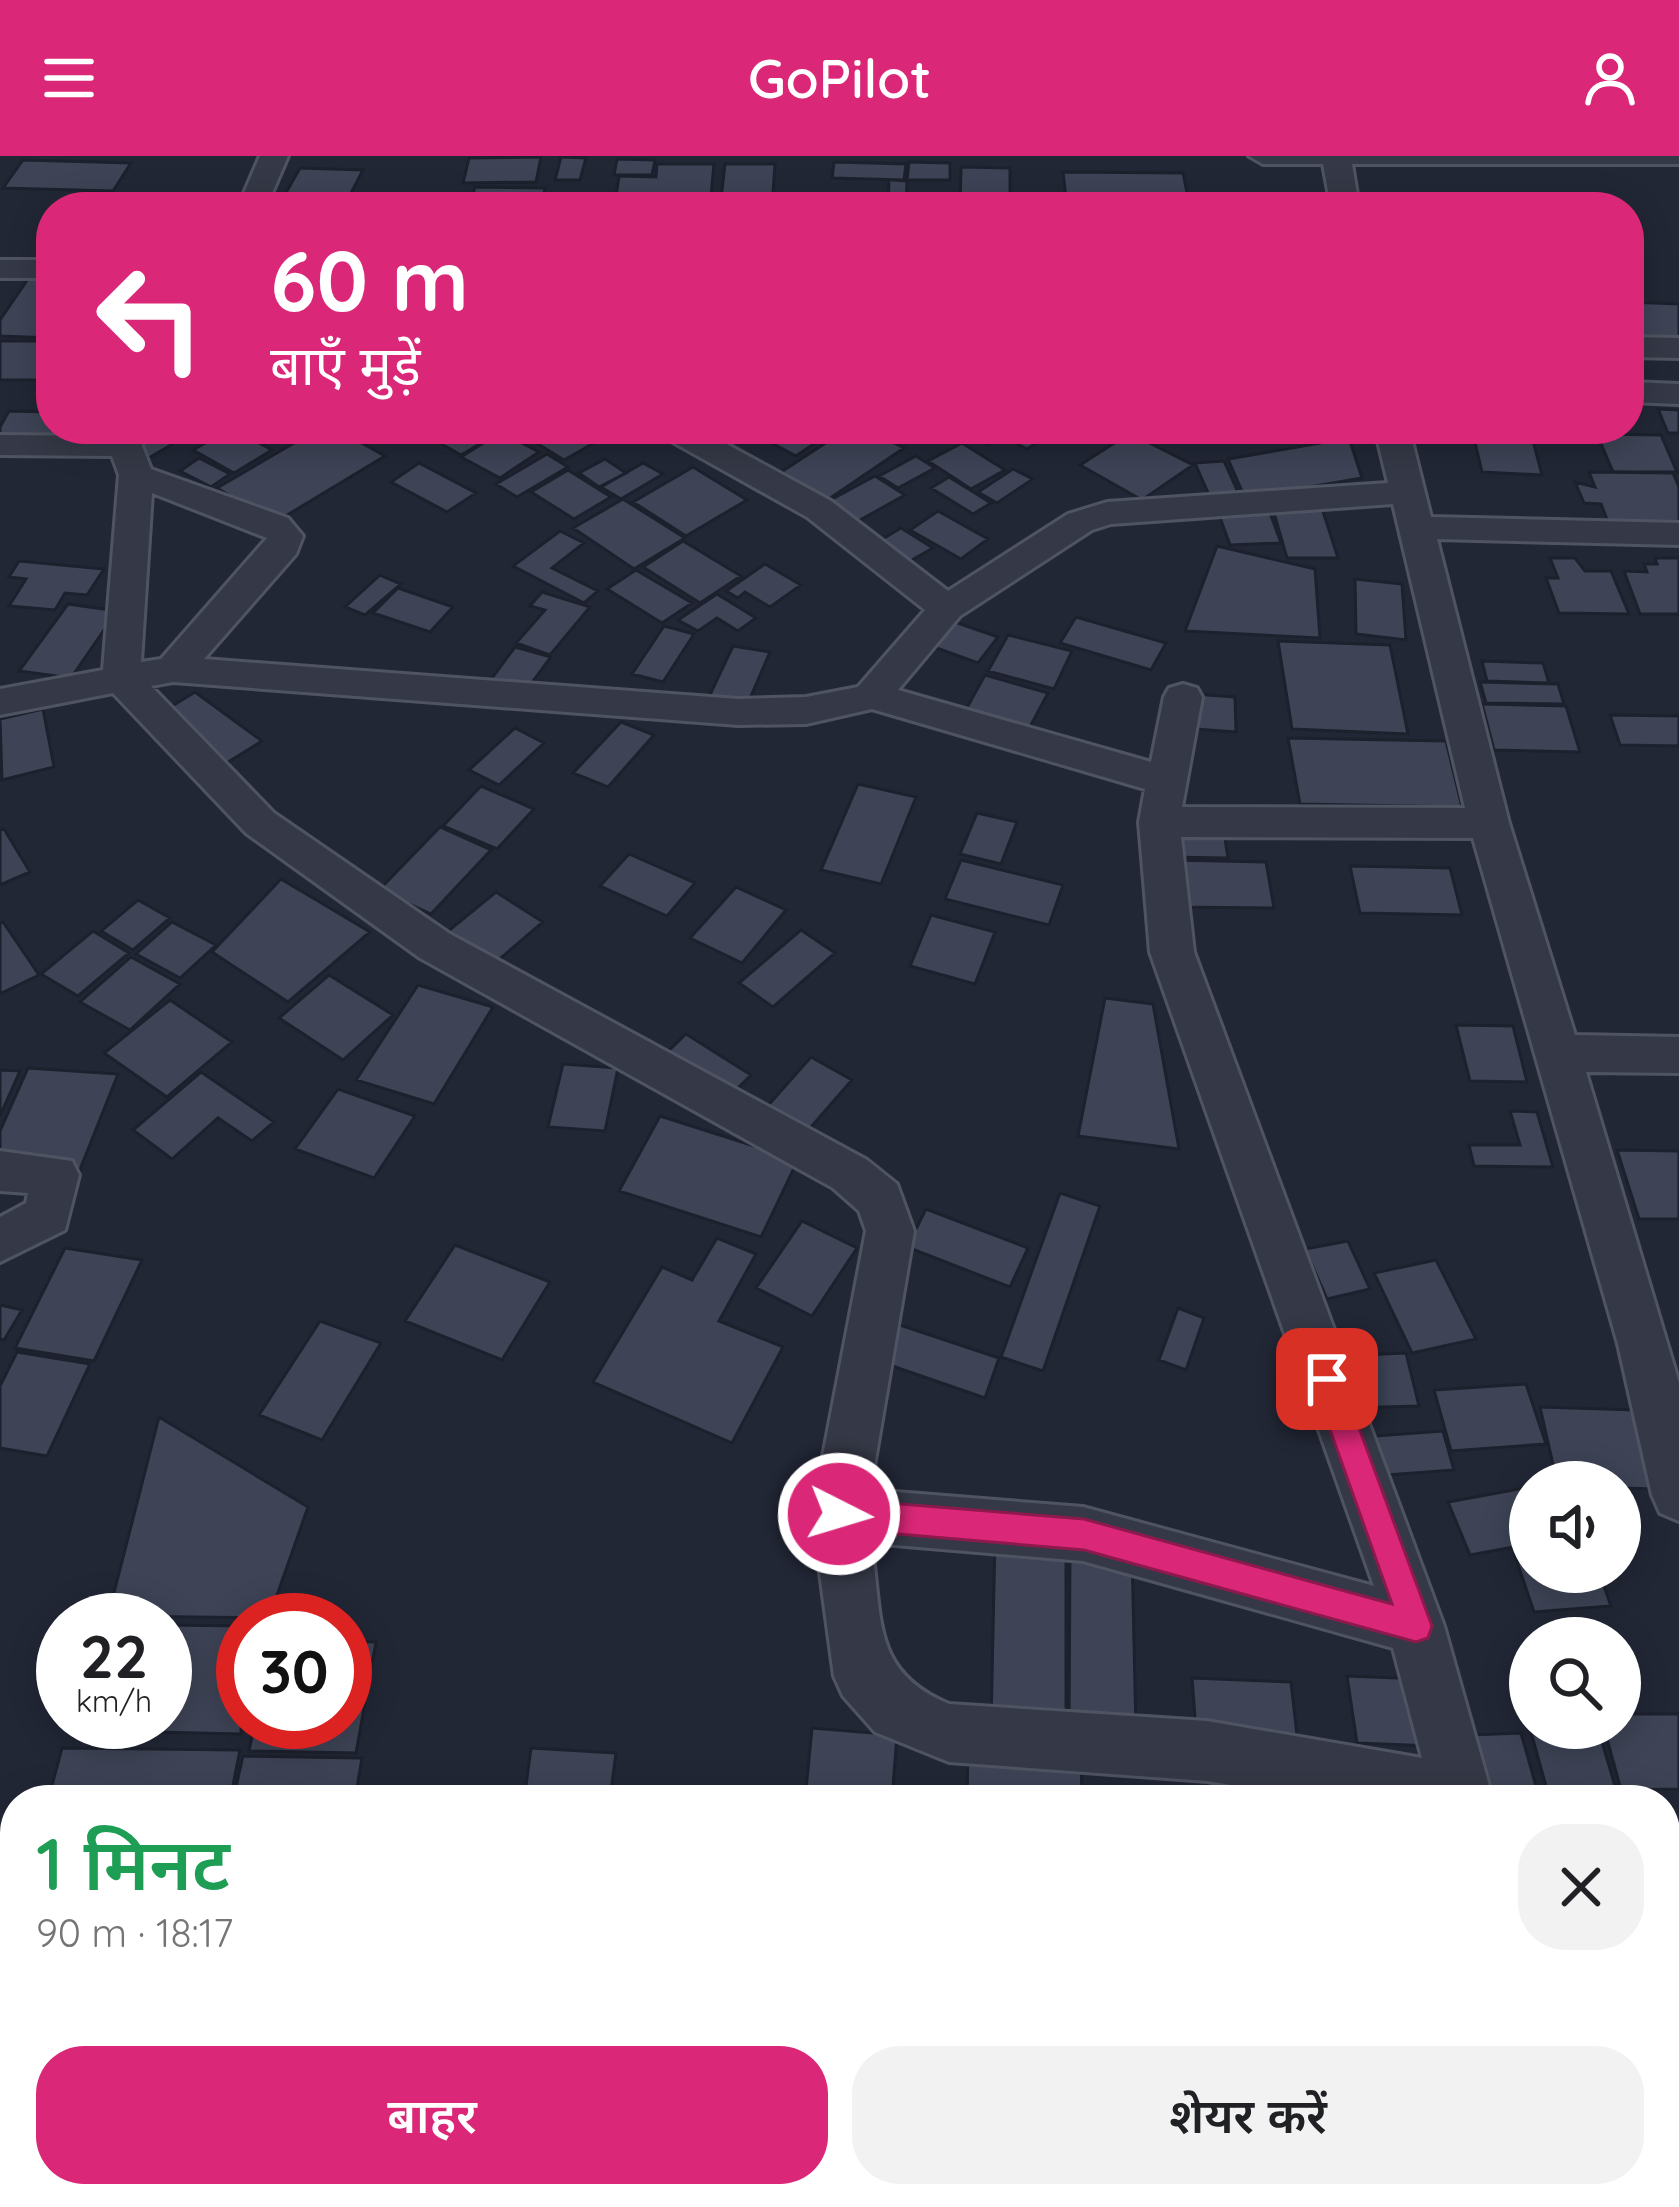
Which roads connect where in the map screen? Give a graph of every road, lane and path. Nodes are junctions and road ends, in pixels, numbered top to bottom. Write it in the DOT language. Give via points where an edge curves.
graph roads {
  1 [pos="274,156"];
  2 [pos="1263,156"];
  3 [pos="1679,156"];
  4 [pos="1336,157"];
  5 [pos="258,192"];
  6 [pos="1342,192"];
  7 [pos="0,268"];
  8 [pos="36,269"];
  9 [pos="1644,347"];
  10 [pos="1679,348"];
  11 [pos="1644,393"];
  12 [pos="1679,394"];
  13 [pos="728,444"];
  14 [pos="1396,444"];
  15 [pos="0,445"];
  16 [pos="130,450"];
  17 [pos="1414,510"];
  18 [pos="1679,534"];
  19 [pos="947,608"];
  20 [pos="173,669"];
  21 [pos="121,678"];
  22 [pos="872,696"];
  23 [pos="1183,697"];
  24 [pos="0,702"];
  25 [pos="1162,801"];
  26 [pos="1489,823"];
  27 [pos="1561,1053"];
  28 [pos="1679,1055"];
  29 [pos="0,1171"];
  30 [pos="0,1241"];
  31 [pos="1679,1495"];
  32 [pos="839,1514"];
  33 [pos="1416,1626"];
  34 [pos="1396,1785"];
  35 [pos="1460,1785"];
  1 -- 5 [label="street"];
  2 -- 4 [label="street"];
  3 -- 4 [label="street"];
  4 -- 6 [label="street"];
  7 -- 8 [label="street"];
  9 -- 10 [label="street"];
  11 -- 12 [label="street"];
  13 -- 19 [label="street"];
  14 -- 17 [label="street"];
  15 -- 16 [label="street"];
  16 -- 20 [label="street" via="285,536"];
  16 -- 21 [label="street"];
  17 -- 18 [label="street"];
  17 -- 19 [label="street" via="1107,513 1080,522"];
  17 -- 26 [label="street"];
  19 -- 22 [label="street"];
  20 -- 21 [label="street"];
  20 -- 22 [label="street" via="789,714"];
  21 -- 24 [label="street"];
  21 -- 32 [label="street" via="260,823 436,946 850,1174 880,1199 890,1231"];
  22 -- 25 [label="street"];
  23 -- 25 [label="street"];
  25 -- 26 [label="street"];
  25 -- 33 [label="street" via="1172,952"];
  26 -- 27 [label="street"];
  27 -- 28 [label="street"];
  27 -- 31 [label="street"];
  29 -- 30 [label="street" via="55,1174 48,1215"];
  32 -- 33 [label="street" via="1084,1534"];
  32 -- 34 [label="street" via="863,1676 896,1711 950,1732 1208,1751"];
  33 -- 35 [label="street"];
}
